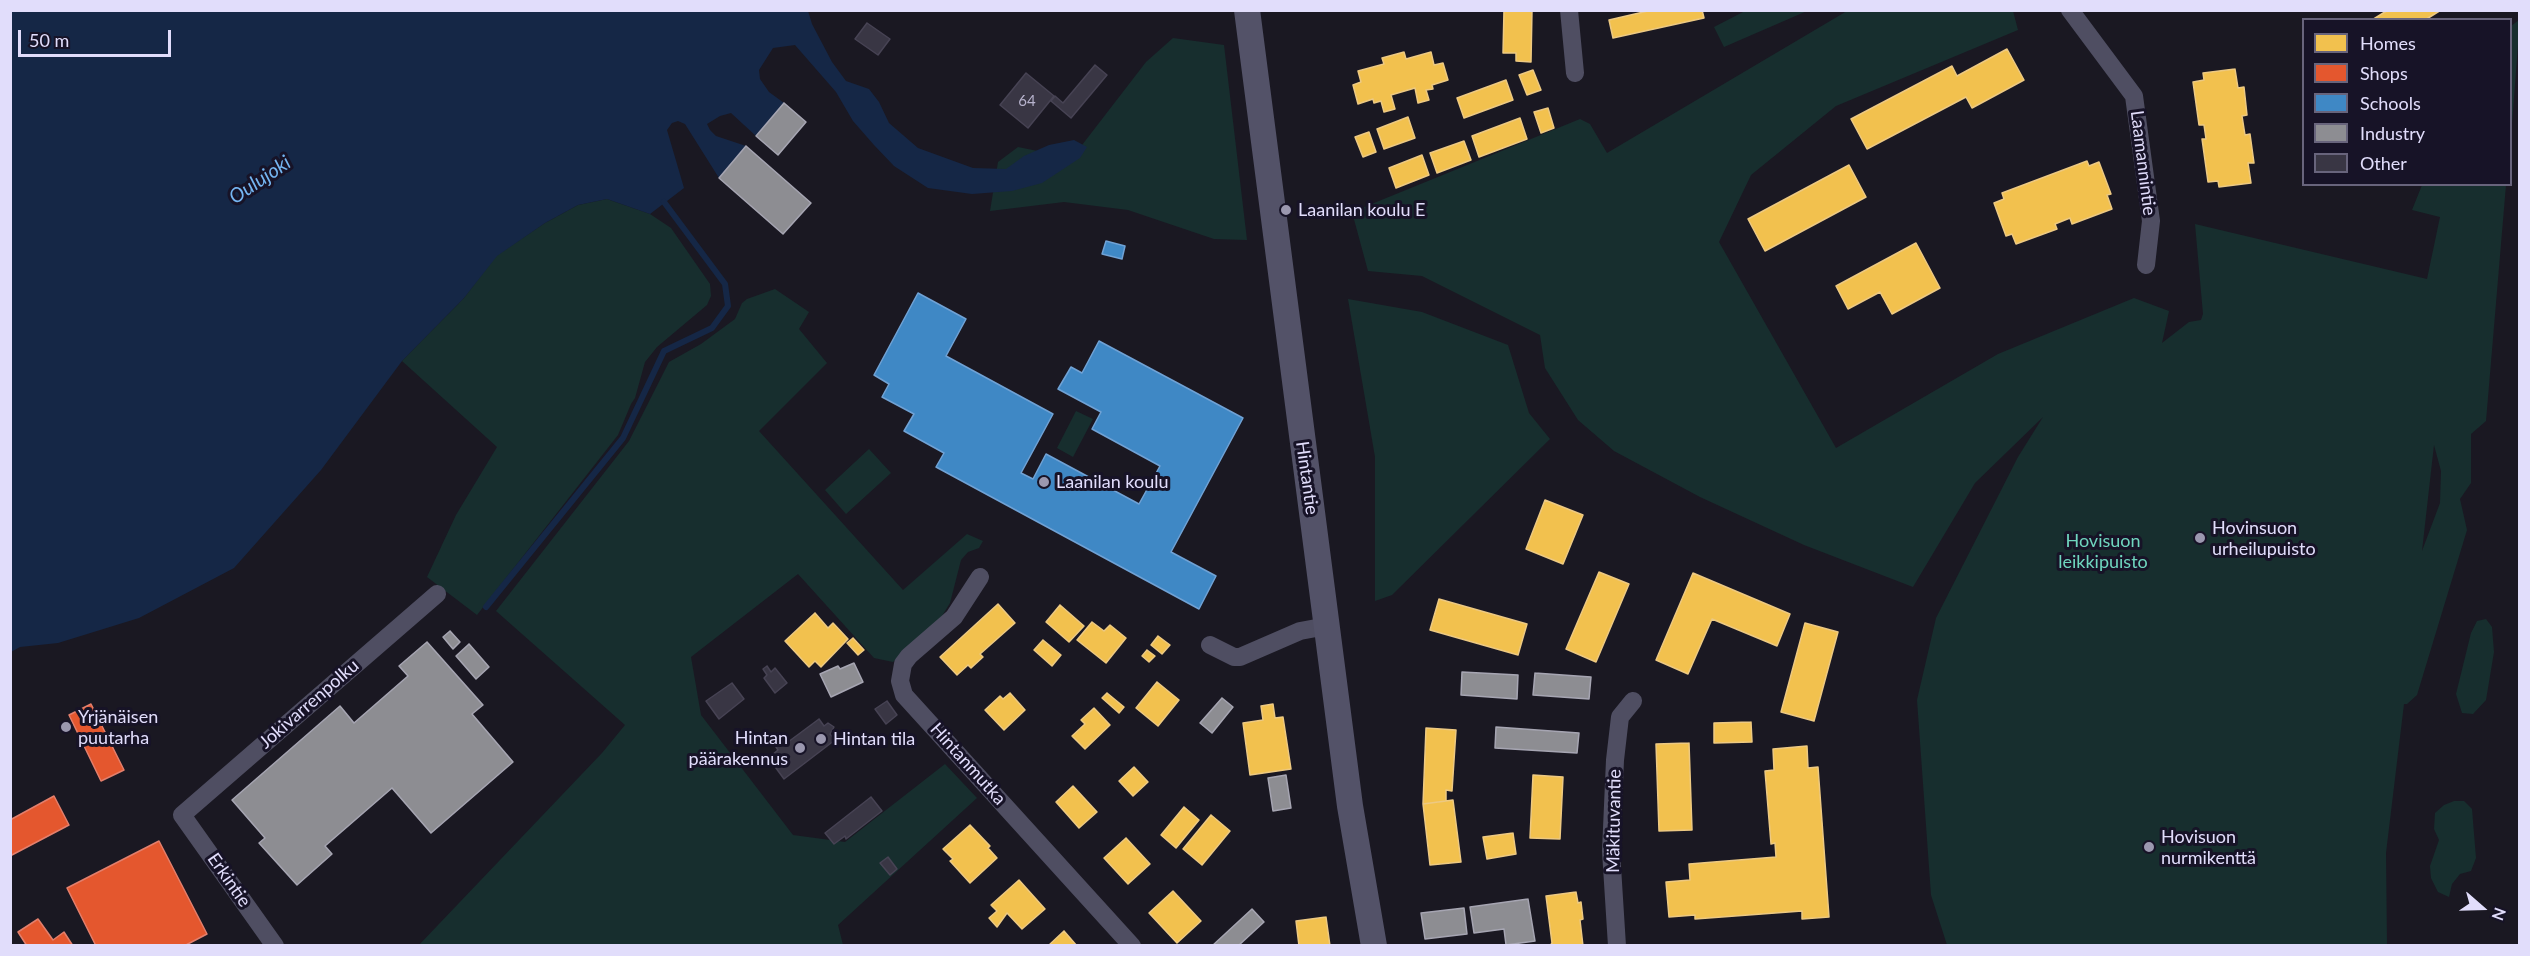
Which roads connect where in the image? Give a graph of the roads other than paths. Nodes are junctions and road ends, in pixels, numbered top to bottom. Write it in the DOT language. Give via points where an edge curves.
graph roads {
  1 [pos="1247,10"];
  2 [pos="1569,10"];
  3 [pos="2070,10"];
  4 [pos="1575,73"];
  5 [pos="2146,265"];
  6 [pos="980,577"];
  7 [pos="437,594"];
  8 [pos="1327,626"];
  9 [pos="1210,645"];
  10 [pos="1633,701"];
  11 [pos="183,815"];
  12 [pos="275,945"];
  13 [pos="1132,945"];
  14 [pos="1374,945"];
  15 [pos="1617,945"];
  1 -- 8 [label="street, Hintantie"];
  2 -- 4 [label="street"];
  3 -- 5 [label="street, Laamannintie" via="2134,96 2151,221"];
  6 -- 13 [label="street, Hintanmutka" via="954,618 903,664 901,688"];
  7 -- 11 [label="street, Jokivarrenpolku"];
  8 -- 9 [label="street" via="1300,631 1240,657"];
  8 -- 14 [label="street, Hintantie" via="1350,807"];
  10 -- 15 [label="street, Mäkituvantie" via="1620,717 1615,760 1611,851"];
  11 -- 12 [label="street, Erkintie"];
}
